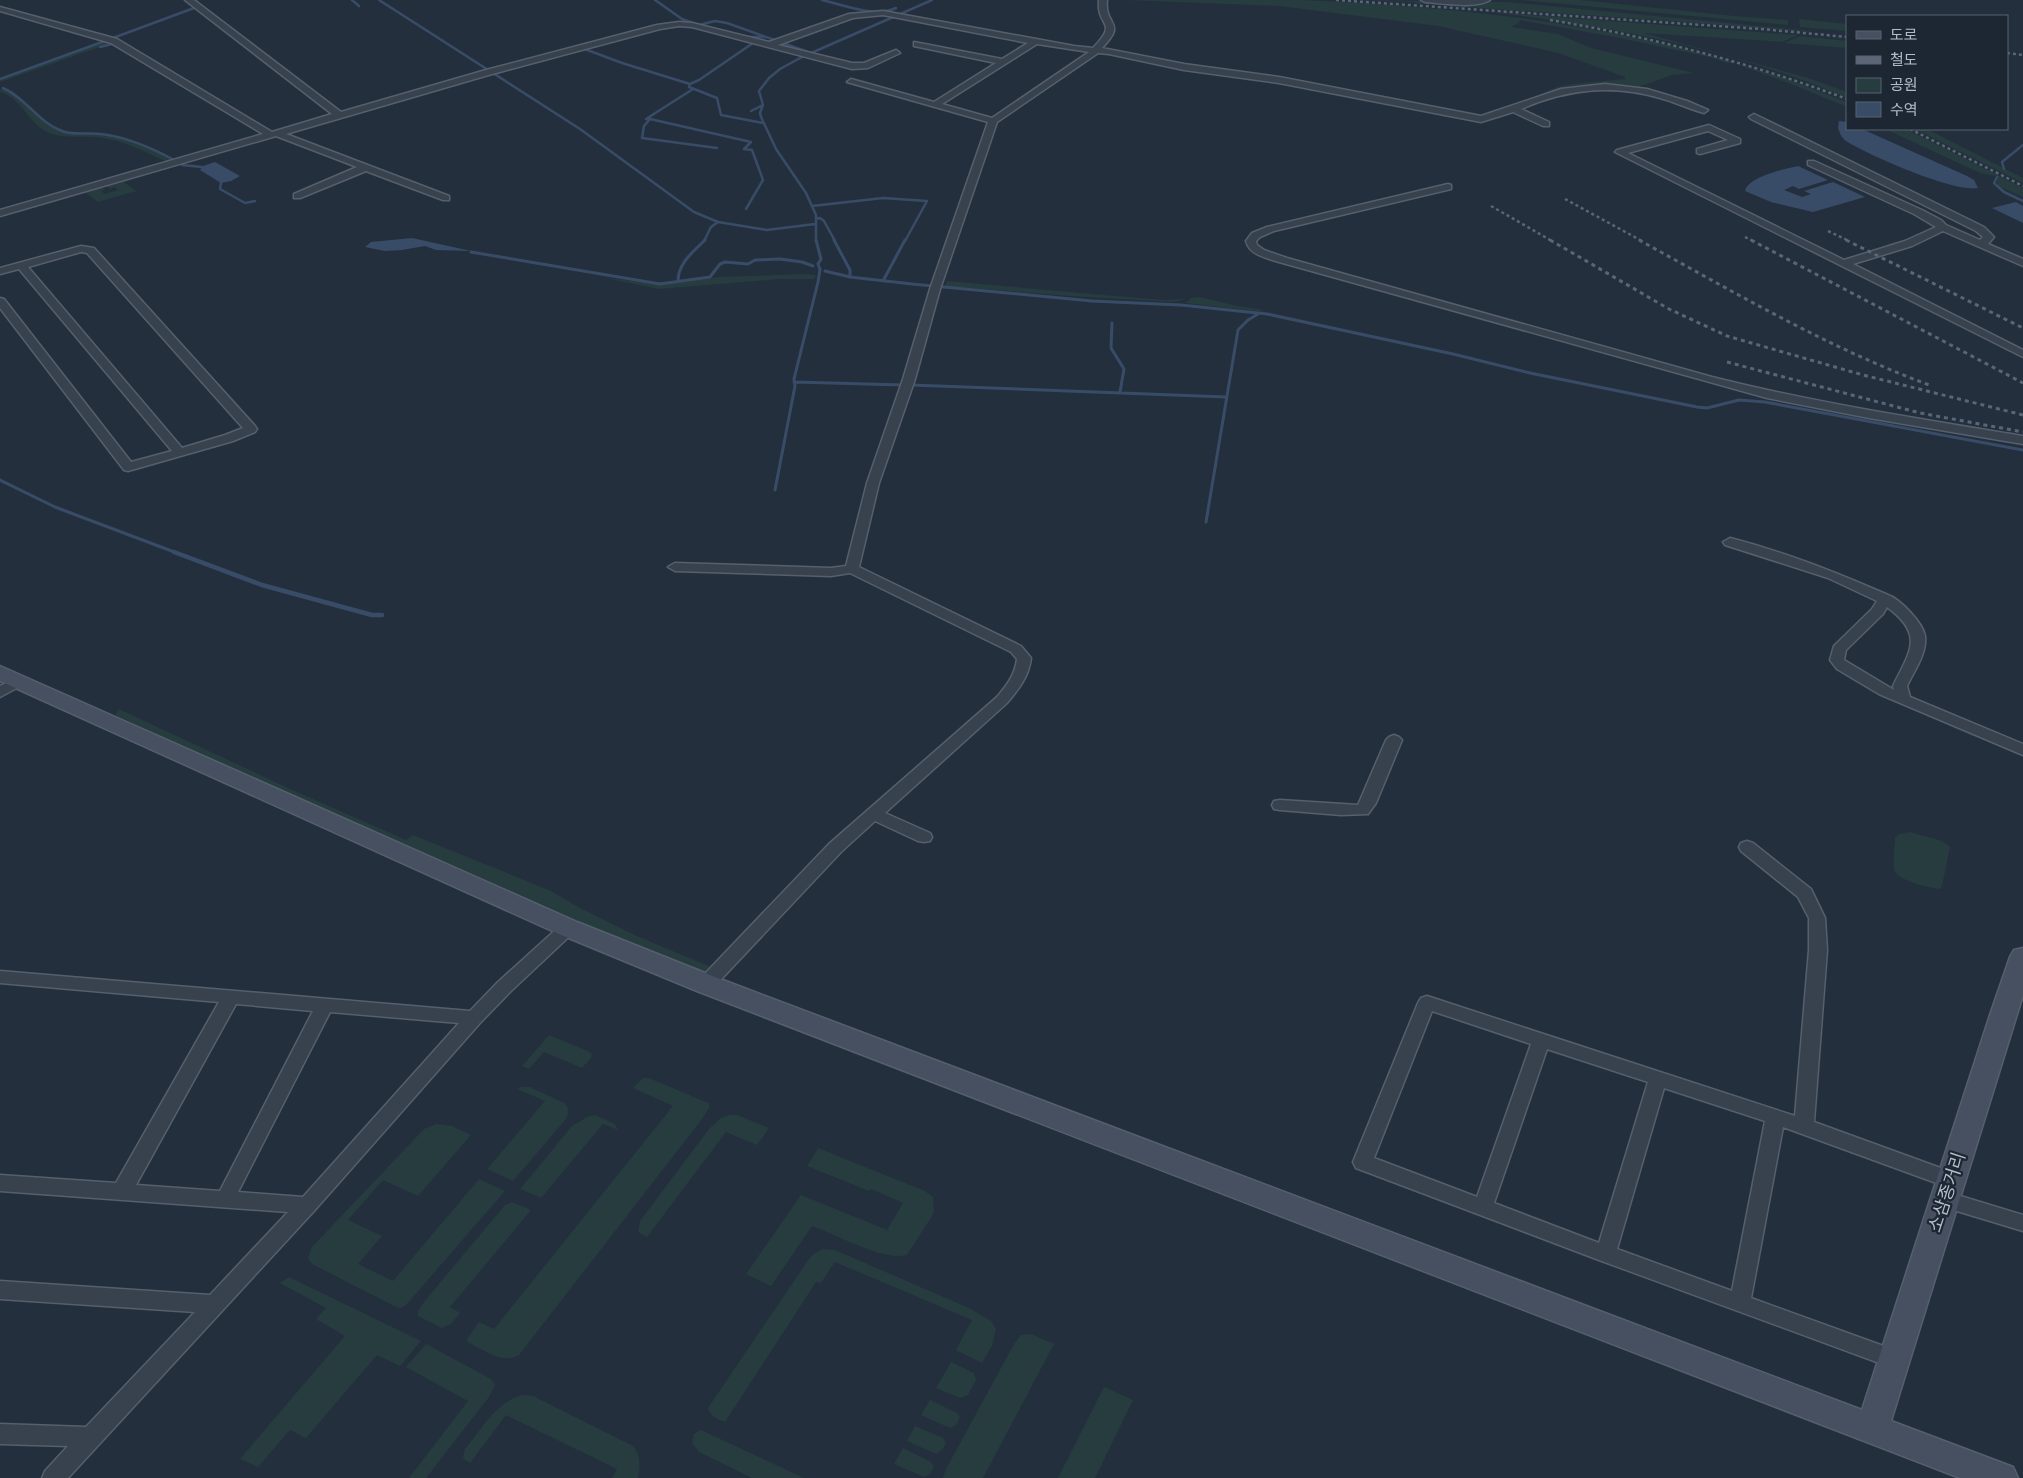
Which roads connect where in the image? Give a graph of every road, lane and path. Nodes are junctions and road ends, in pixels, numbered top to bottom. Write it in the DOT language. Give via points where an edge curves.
graph roads {
  1 [pos="189,0"];
  2 [pos="1103,0"];
  3 [pos="1425,0"];
  4 [pos="1486,0"];
  5 [pos="0,9"];
  6 [pos="1035,42"];
  7 [pos="917,44"];
  8 [pos="769,45"];
  9 [pos="1096,50"];
  10 [pos="896,53"];
  11 [pos="1003,62"];
  12 [pos="851,82"];
  13 [pos="935,105"];
  14 [pos="1513,109"];
  15 [pos="1704,110"];
  16 [pos="339,115"];
  17 [pos="1754,117"];
  18 [pos="993,121"];
  19 [pos="1546,124"];
  20 [pos="273,134"];
  21 [pos="1700,151"];
  22 [pos="1811,163"];
  23 [pos="366,167"];
  24 [pos="1448,187"];
  25 [pos="297,196"];
  26 [pos="446,198"];
  27 [pos="0,213"];
  28 [pos="1942,228"];
  29 [pos="1982,244"];
  30 [pos="2023,263"];
  31 [pos="1843,264"];
  32 [pos="21,265"];
  33 [pos="0,271"];
  34 [pos="0,301"];
  35 [pos="2023,354"];
  36 [pos="2023,440"];
  37 [pos="180,453"];
  38 [pos="1730,542"];
  39 [pos="675,567"];
  40 [pos="852,569"];
  41 [pos="1884,598"];
  42 [pos="6,682"];
  43 [pos="1904,700"];
  44 [pos="1394,740"];
  45 [pos="2023,750"];
  46 [pos="1280,805"];
  47 [pos="874,814"];
  48 [pos="924,837"];
  49 [pos="1747,847"];
  50 [pos="568,928"];
  51 [pos="2023,957"];
  52 [pos="0,977"];
  53 [pos="706,984"];
  54 [pos="231,997"];
  55 [pos="325,1005"];
  56 [pos="474,1018"];
  57 [pos="1541,1040"];
  58 [pos="1658,1078"];
  59 [pos="1775,1118"];
  60 [pos="1804,1126"];
  61 [pos="0,1183"];
  62 [pos="1947,1189"];
  63 [pos="122,1191"];
  64 [pos="225,1199"];
  65 [pos="307,1205"];
  66 [pos="1483,1208"];
  67 [pos="2023,1223"];
  68 [pos="1606,1254"];
  69 [pos="0,1290"];
  70 [pos="1740,1303"];
  71 [pos="214,1304"];
  72 [pos="1893,1359"];
  73 [pos="1872,1429"];
  74 [pos="0,1434"];
  75 [pos="91,1437"];
  76 [pos="53,1478"];
  77 [pos="2001,1478"];
  1 -- 16 [label="street"];
  2 -- 9 [label="street" via="1102,8 1111,29 1110,35"];
  3 -- 4 [label="street"];
  5 -- 20 [label="street" via="114,41"];
  6 -- 8 [label="street" via="870,13 852,16"];
  6 -- 9 [label="street"];
  6 -- 11 [label="street"];
  7 -- 11 [label="street"];
  8 -- 10 [label="street" via="859,67"];
  8 -- 16 [label="street" via="692,25 666,25"];
  9 -- 14 [label="street" via="1184,67 1279,80 1481,119"];
  9 -- 18 [label="street"];
  11 -- 13 [label="street"];
  12 -- 13 [label="street"];
  13 -- 18 [label="street"];
  14 -- 15 [label="street" via="1567,89 1620,86 1665,96"];
  14 -- 19 [label="street"];
  16 -- 20 [label="street"];
  17 -- 29 [label="street" via="1980,230 1990,237"];
  18 -- 40 [label="street" via="873,483"];
  20 -- 23 [label="street"];
  20 -- 27 [label="street"];
  21 -- 31 [label="street" via="1738,141 1709,128 1620,152"];
  22 -- 28 [label="street" via="1918,212"];
  23 -- 25 [label="street"];
  23 -- 26 [label="street"];
  24 -- 36 [label="street" via="1271,229 1256,235 1251,241 1252,246 1283,260 1724,384 1818,405"];
  28 -- 29 [label="street"];
  28 -- 31 [label="street" via="1936,233"];
  29 -- 30 [label="street"];
  31 -- 35 [label="street"];
  32 -- 33 [label="street"];
  32 -- 37 [label="street"];
  32 -- 37 [label="street" via="81,249 90,250 251,429"];
  34 -- 37 [label="street" via="128,467"];
  38 -- 41 [label="street" via="1864,587"];
  39 -- 40 [label="street" via="831,572"];
  40 -- 47 [label="street" via="1016,649 1024,658 1024,669 1002,700"];
  41 -- 43 [label="street" via="1916,628 1917,648 1900,686"];
  41 -- 43 [label="street" via="1878,611 1839,648 1837,660 1862,678"];
  42 -- 50 [label="main road"];
  43 -- 45 [label="street"];
  44 -- 46 [label="street" via="1368,803 1362,810"];
  47 -- 48 [label="street"];
  47 -- 53 [label="street" via="835,848"];
  49 -- 60 [label="street" via="1805,893 1817,918 1818,950"];
  50 -- 53 [label="main road"];
  50 -- 56 [label="street"];
  51 -- 62 [label="main road, 소삼종거리"];
  52 -- 54 [label="street"];
  53 -- 73 [label="main road"];
  54 -- 55 [label="street"];
  54 -- 63 [label="street"];
  55 -- 56 [label="street"];
  55 -- 64 [label="street"];
  56 -- 65 [label="street"];
  57 -- 58 [label="street"];
  57 -- 66 [label="street"];
  57 -- 66 [label="street" via="1427,1003 1363,1162"];
  58 -- 59 [label="street"];
  58 -- 68 [label="street"];
  59 -- 60 [label="street"];
  59 -- 70 [label="street"];
  60 -- 62 [label="street"];
  61 -- 63 [label="street"];
  62 -- 67 [label="street"];
  62 -- 72 [label="main road, 소삼종거리"];
  63 -- 64 [label="street"];
  64 -- 65 [label="street"];
  65 -- 71 [label="street"];
  66 -- 68 [label="street"];
  68 -- 70 [label="street"];
  69 -- 71 [label="street"];
  70 -- 72 [label="street"];
  71 -- 75 [label="street"];
  72 -- 73 [label="main road, 소삼종거리"];
  73 -- 77 [label="main road"];
  74 -- 75 [label="street"];
  75 -- 76 [label="street"];
}
